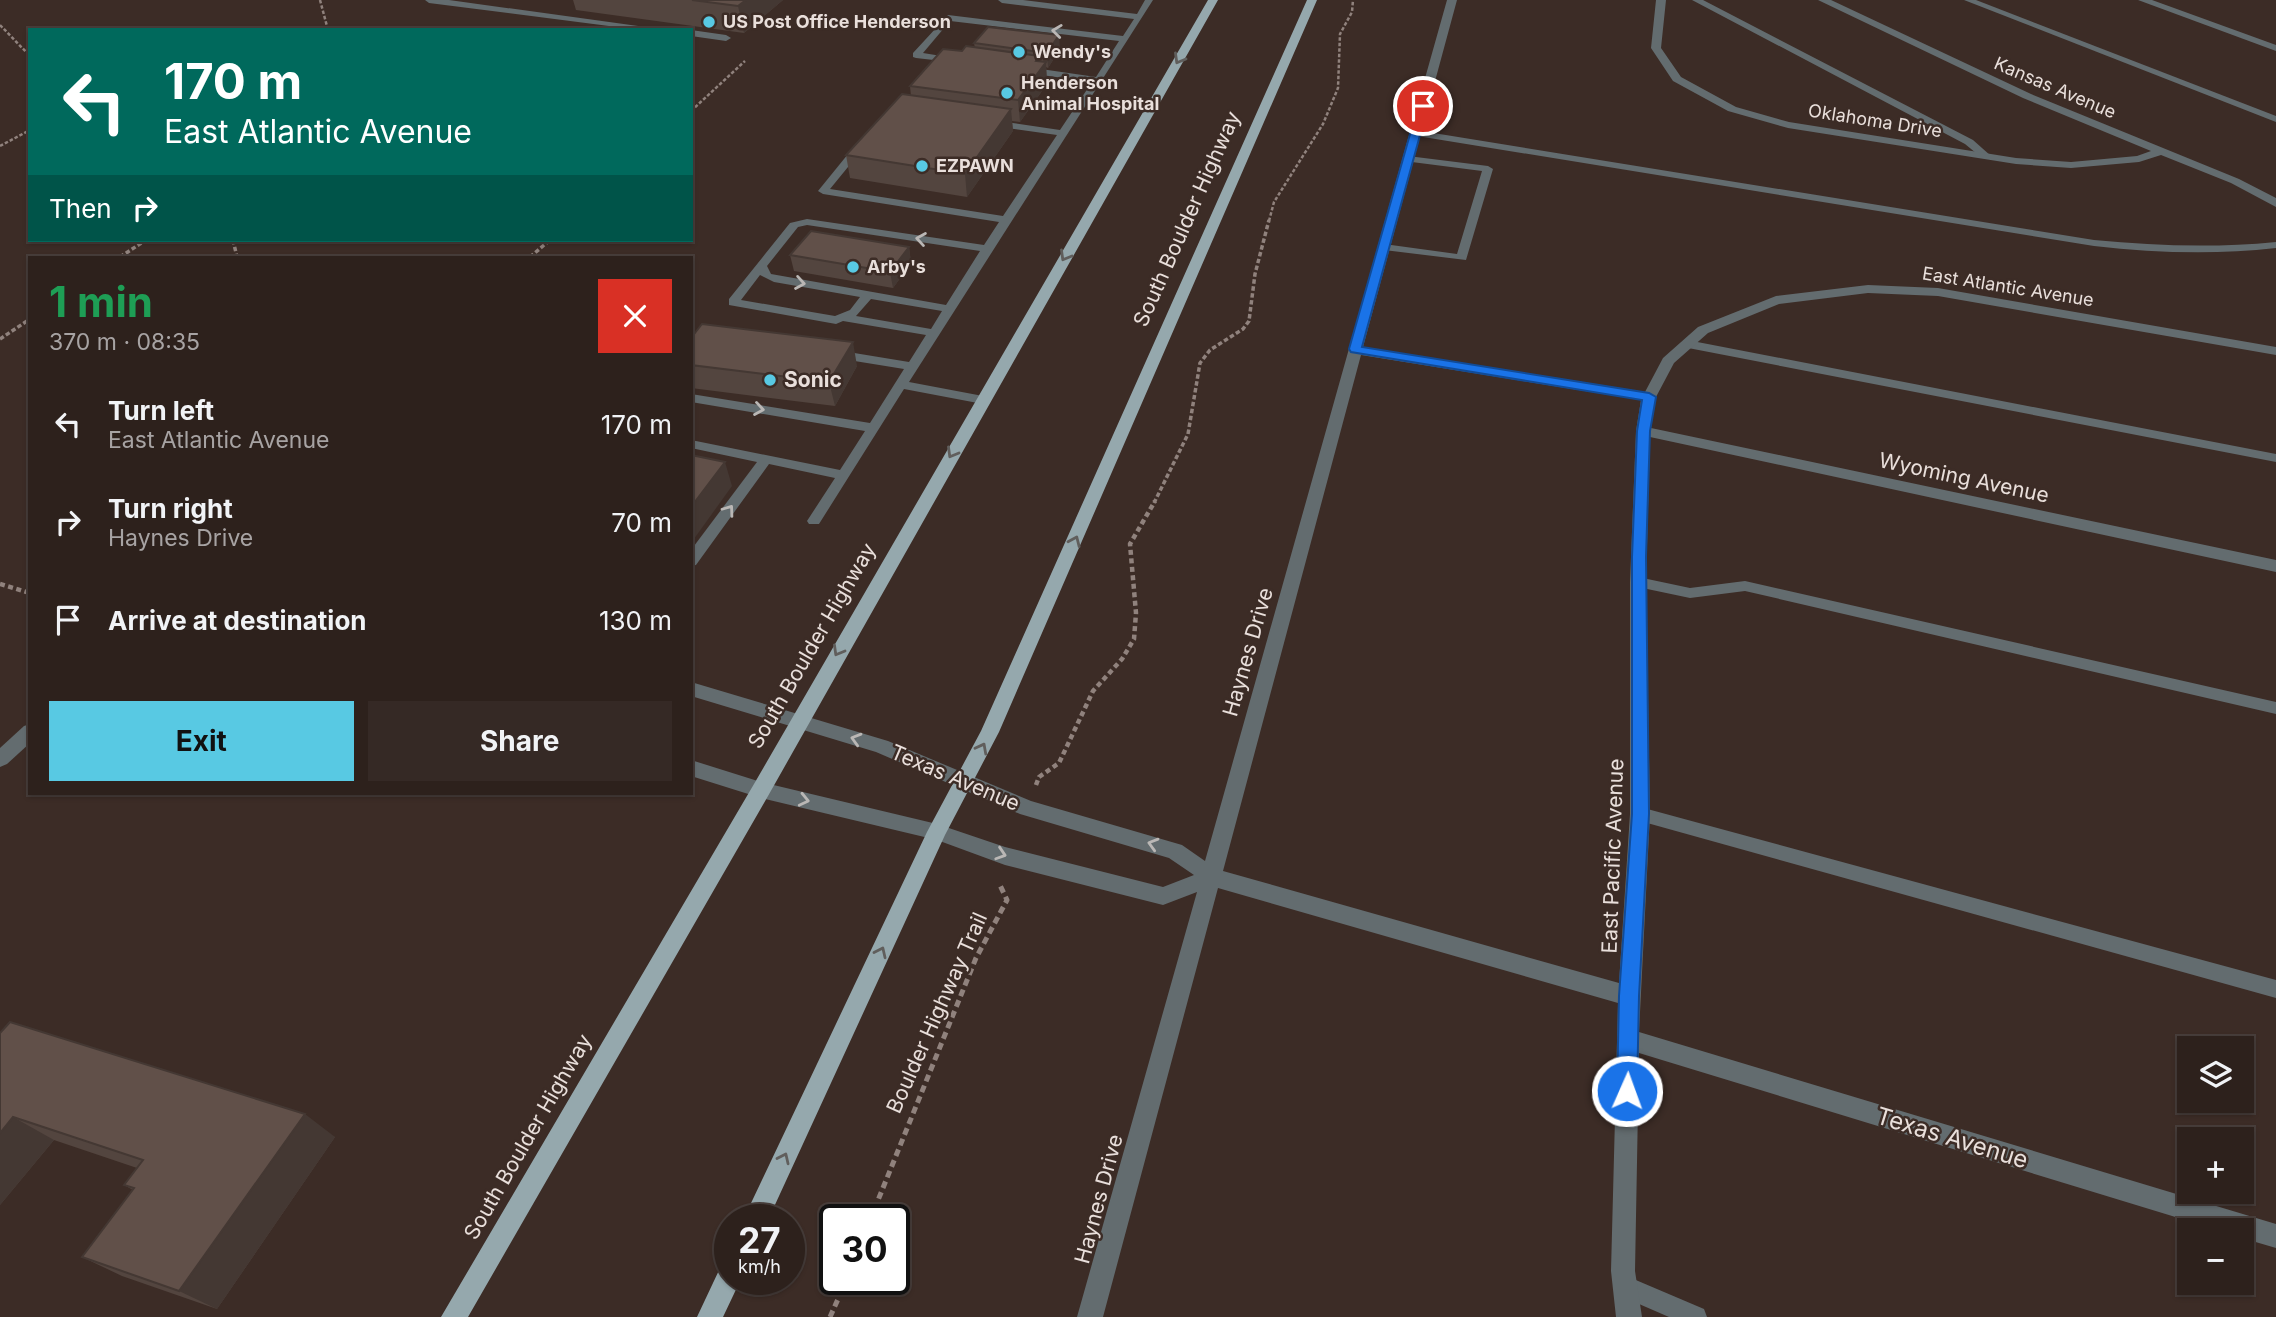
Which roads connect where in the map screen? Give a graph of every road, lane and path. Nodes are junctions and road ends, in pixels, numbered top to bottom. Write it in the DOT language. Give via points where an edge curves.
graph roads {
  1 [pos="320,0"];
  2 [pos="429,0"];
  3 [pos="1002,0"];
  4 [pos="1213,0"];
  5 [pos="1312,0"];
  6 [pos="1353,0"];
  7 [pos="1452,0"];
  8 [pos="1661,0"];
  9 [pos="1696,0"];
  10 [pos="1823,0"];
  11 [pos="1968,0"];
  12 [pos="2143,0"];
  13 [pos="1148,1"];
  14 [pos="1140,17"];
  15 [pos="0,25"];
  16 [pos="327,28"];
  17 [pos="647,28"];
  18 [pos="693,33"];
  19 [pos="726,38"];
  20 [pos="1125,39"];
  21 [pos="2276,48"];
  22 [pos="28,54"];
  23 [pos="746,61"];
  24 [pos="968,62"];
  25 [pos="1020,69"];
  26 [pos="1098,79"];
  27 [pos="693,109"];
  28 [pos="2276,119"];
  29 [pos="984,122"];
  30 [pos="28,131"];
  31 [pos="1063,132"];
  32 [pos="1415,133"];
  33 [pos="865,140"];
  34 [pos="0,146"];
  35 [pos="2161,151"];
  36 [pos="1986,156"];
  37 [pos="1408,159"];
  38 [pos="2276,203"];
  39 [pos="1006,220"];
  40 [pos="143,242"];
  41 [pos="548,242"];
  42 [pos="2276,245"];
  43 [pos="1384,247"];
  44 [pos="988,250"];
  45 [pos="122,256"];
  46 [pos="531,256"];
  47 [pos="761,266"];
  48 [pos="868,295"];
  49 [pos="951,309"];
  50 [pos="844,318"];
  51 [pos="28,320"];
  52 [pos="935,333"];
  53 [pos="0,339"];
  54 [pos="1687,344"];
  55 [pos="1355,349"];
  56 [pos="821,351"];
  57 [pos="2276,351"];
  58 [pos="914,367"];
  59 [pos="902,386"];
  60 [pos="1649,397"];
  61 [pos="693,398"];
  62 [pos="983,400"];
  63 [pos="875,428"];
  64 [pos="1643,431"];
  65 [pos="693,443"];
  66 [pos="2276,458"];
  67 [pos="766,459"];
  68 [pos="844,475"];
  69 [pos="814,521"];
  70 [pos="693,558"];
  71 [pos="2276,566"];
  72 [pos="1638,582"];
  73 [pos="0,584"];
  74 [pos="28,592"];
  75 [pos="693,689"];
  76 [pos="2276,708"];
  77 [pos="798,722"];
  78 [pos="28,733"];
  79 [pos="3,752"];
  80 [pos="693,769"];
  81 [pos="965,780"];
  82 [pos="761,790"];
  83 [pos="1027,808"];
  84 [pos="1640,814"];
  85 [pos="937,832"];
  86 [pos="1005,856"];
  87 [pos="1212,877"];
  88 [pos="2276,989"];
  89 [pos="1629,996"];
  90 [pos="1629,1039"];
  91 [pos="763,1204"];
  92 [pos="876,1204"];
  93 [pos="2276,1236"];
  94 [pos="1624,1286"];
  95 [pos="720,1295"];
  96 [pos="840,1295"];
  97 [pos="454,1317"];
  98 [pos="710,1317"];
  99 [pos="830,1317"];
  100 [pos="1090,1317"];
  101 [pos="1629,1317"];
  102 [pos="1696,1317"];
  1 -- 16 [label="path"];
  2 -- 17 [label="lane"];
  3 -- 14 [label="lane"];
  4 -- 62 [label="main road, South Boulder Highway, one-way"];
  81 -- 5 [label="main road, South Boulder Highway, one-way" via="996,720"];
  6 -- 83 [label="path" via="1340,34 1338,88 1332,108 1274,202 1255,274 1249,321 1200,363 1188,434 1130,544 1134,639 1093,691 1059,763 1039,777"];
  7 -- 32 [label="street, Haynes Drive"];
  8 -- 36 [label="street, Oklahoma Drive" via="1656,48 1677,79 1732,110 1788,125"];
  9 -- 36 [label="lane" via="1969,142"];
  10 -- 35 [label="street, Kansas Avenue" via="2026,96"];
  11 -- 28 [label="lane"];
  12 -- 21 [label="street"];
  13 -- 14 [label="lane"];
  14 -- 20 [label="lane"];
  15 -- 22 [label="path"];
  18 -- 19 [label="lane"];
  20 -- 24 [label="lane, one-way" via="948,18 916,55"];
  20 -- 26 [label="lane"];
  23 -- 27 [label="path"];
  25 -- 26 [label="lane"];
  26 -- 31 [label="lane"];
  29 -- 31 [label="lane"];
  30 -- 34 [label="path"];
  31 -- 39 [label="lane"];
  32 -- 37 [label="street, Haynes Drive"];
  32 -- 42 [label="lane" via="2029,233 2167,250 2234,252"];
  33 -- 39 [label="lane" via="822,191"];
  35 -- 36 [label="street, Oklahoma Drive" via="2139,159 2071,165"];
  35 -- 38 [label="street, Kansas Avenue"];
  37 -- 43 [label="street, Haynes Drive"];
  37 -- 43 [label="lane" via="1488,169 1462,258"];
  39 -- 44 [label="lane"];
  40 -- 45 [label="path"];
  41 -- 46 [label="path"];
  43 -- 55 [label="street, Haynes Drive"];
  44 -- 47 [label="lane, one-way" via="807,222 794,225"];
  44 -- 49 [label="lane"];
  47 -- 48 [label="lane, one-way" via="766,276 774,279"];
  47 -- 50 [label="lane" via="733,302"];
  48 -- 49 [label="lane"];
  48 -- 50 [label="lane"];
  49 -- 52 [label="lane"];
  50 -- 52 [label="lane"];
  51 -- 53 [label="path"];
  52 -- 58 [label="lane"];
  54 -- 57 [label="street, East Atlantic Avenue" via="1703,330 1776,300 1868,289 1938,292"];
  54 -- 60 [label="street, East Atlantic Avenue" via="1668,361"];
  54 -- 66 [label="lane"];
  55 -- 60 [label="street"];
  55 -- 87 [label="street, Haynes Drive"];
  56 -- 58 [label="lane"];
  58 -- 59 [label="lane"];
  59 -- 62 [label="lane"];
  59 -- 63 [label="lane"];
  60 -- 64 [label="street, East Pacific Avenue"];
  61 -- 63 [label="lane, one-way"];
  62 -- 77 [label="main road, South Boulder Highway, one-way"];
  63 -- 68 [label="lane"];
  64 -- 71 [label="street, Wyoming Avenue"];
  64 -- 72 [label="street, East Pacific Avenue"];
  65 -- 67 [label="lane"];
  67 -- 68 [label="lane"];
  70 -- 67 [label="lane, one-way"];
  68 -- 69 [label="lane"];
  72 -- 76 [label="lane" via="1690,593 1745,586"];
  72 -- 84 [label="street, East Pacific Avenue"];
  73 -- 74 [label="path"];
  75 -- 77 [label="street, Texas Avenue"];
  81 -- 77 [label="street, Texas Avenue, one-way" via="881,746"];
  77 -- 82 [label="main road, South Boulder Highway"];
  78 -- 79 [label="street"];
  80 -- 82 [label="street"];
  81 -- 83 [label="street, Texas Avenue"];
  81 -- 85 [label="main road, South Boulder Highway"];
  82 -- 85 [label="street, one-way"];
  82 -- 97 [label="main road, South Boulder Highway"];
  87 -- 83 [label="street, Texas Avenue, one-way" via="1175,851"];
  84 -- 88 [label="lane"];
  84 -- 89 [label="street, East Pacific Avenue"];
  85 -- 86 [label="street, one-way"];
  91 -- 85 [label="main road, South Boulder Highway, one-way"];
  86 -- 87 [label="street" via="1163,897"];
  86 -- 92 [label="path, Boulder Highway Trail" via="996,876 1007,900 976,958"];
  87 -- 89 [label="street, Texas Avenue"];
  87 -- 100 [label="street, Haynes Drive"];
  89 -- 90 [label="street, East Pacific Avenue"];
  90 -- 93 [label="street, Texas Avenue"];
  90 -- 94 [label="street, East Pacific Avenue"];
  94 -- 101 [label="street, East Pacific Avenue"];
  94 -- 102 [label="lane"];
  95 -- 98 [label="main road"];
  96 -- 99 [label="path"];
}
